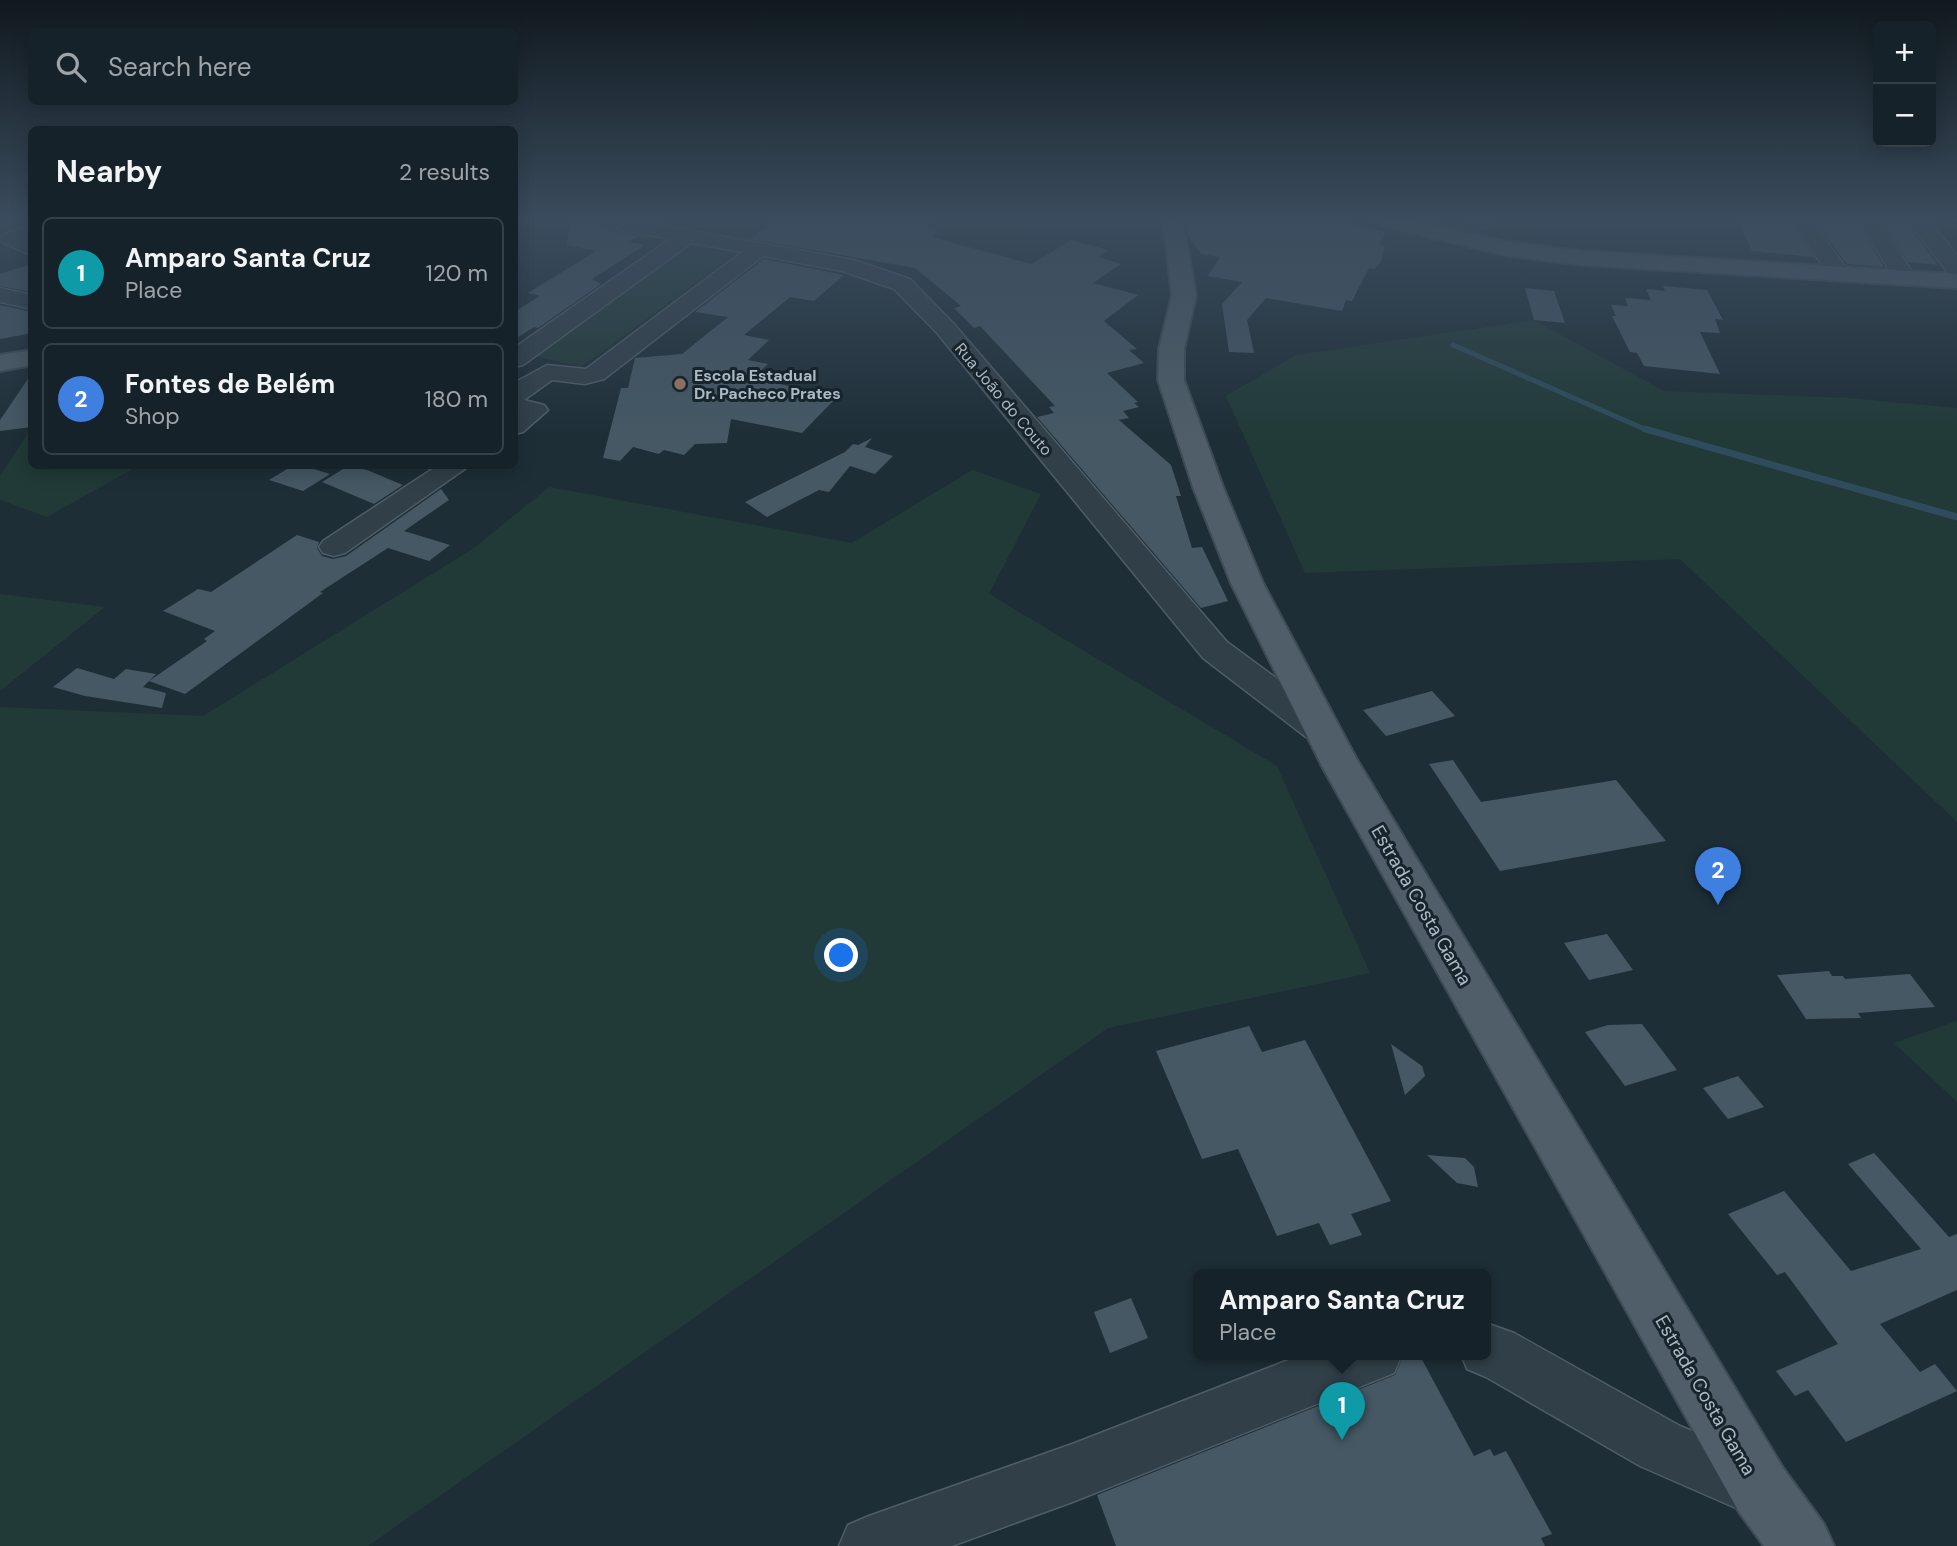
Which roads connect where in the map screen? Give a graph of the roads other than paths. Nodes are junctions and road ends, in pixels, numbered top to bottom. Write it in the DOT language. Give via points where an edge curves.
graph roads {
  1 [pos="608,293"];
  2 [pos="690,293"];
  3 [pos="911,293"];
  4 [pos="1183,293"];
  5 [pos="0,295"];
  6 [pos="28,300"];
  7 [pos="28,358"];
  8 [pos="518,358"];
  9 [pos="518,362"];
  10 [pos="0,363"];
  11 [pos="547,372"];
  12 [pos="518,392"];
  13 [pos="518,406"];
  14 [pos="518,423"];
  15 [pos="451,469"];
  16 [pos="334,547"];
  17 [pos="1319,728"];
  18 [pos="1491,1351"];
  19 [pos="1360,1360"];
  20 [pos="1762,1490"];
  21 [pos="869,1546"];
  22 [pos="1802,1546"];
  1 -- 8 [label="street"];
  2 -- 11 [label="street" via="595,374"];
  3 -- 17 [label="street, Rua João do Couto" via="1215,650"];
  4 -- 17 [label="main road, Estrada Costa Gama" via="1172,338 1170,374 1204,479"];
  5 -- 6 [label="street"];
  7 -- 10 [label="main road"];
  9 -- 11 [label="street"];
  11 -- 12 [label="street"];
  13 -- 14 [label="street" via="535,410"];
  15 -- 16 [label="street"];
  17 -- 20 [label="main road, Estrada Costa Gama"];
  18 -- 20 [label="street" via="1660,1446"];
  19 -- 21 [label="street"];
  20 -- 22 [label="main road, Estrada Costa Gama"];
}
